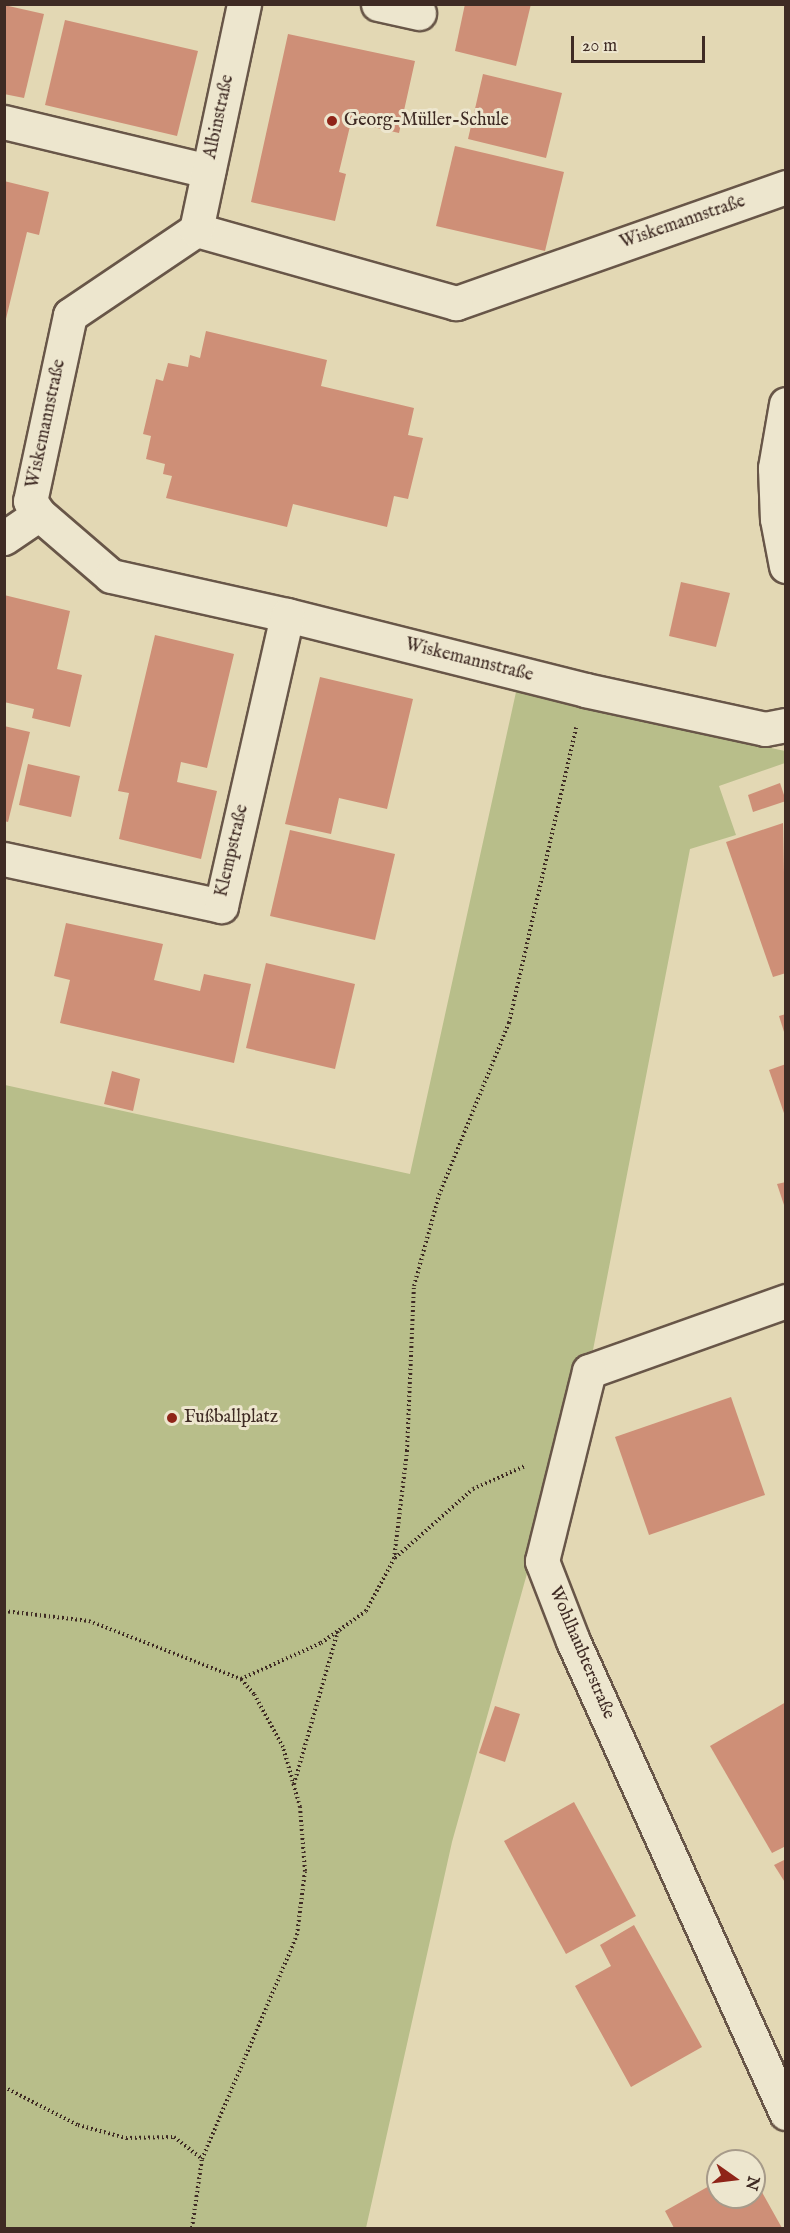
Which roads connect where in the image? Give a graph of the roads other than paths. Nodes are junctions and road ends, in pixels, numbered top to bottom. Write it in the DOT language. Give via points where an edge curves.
graph roads {
  1 [pos="244,4"];
  2 [pos="378,4"];
  3 [pos="419,13"];
  4 [pos="4,122"];
  5 [pos="208,171"];
  6 [pos="786,187"];
  7 [pos="196,230"];
  8 [pos="786,404"];
  9 [pos="39,514"];
  10 [pos="4,538"];
  11 [pos="786,566"];
  12 [pos="287,615"];
  13 [pos="786,725"];
  14 [pos="4,859"];
  15 [pos="786,1301"];
  16 [pos="786,2114"];
  1 -- 5 [label="street, Albinstraße"];
  2 -- 3 [label="street"];
  4 -- 5 [label="street"];
  5 -- 7 [label="street, Albinstraße"];
  6 -- 7 [label="street, Wiskemannstraße" via="456,303"];
  7 -- 9 [label="street, Wiskemannstraße" via="70,315 30,501"];
  8 -- 11 [label="street" via="775,468 777,519"];
  9 -- 10 [label="street"];
  9 -- 12 [label="street, Wiskemannstraße" via="111,576"];
  12 -- 13 [label="street, Wiskemannstraße" via="585,690 765,729"];
  12 -- 14 [label="street, Klempstraße" via="221,906"];
  15 -- 16 [label="street, Wohlhaubterstraße" via="589,1371 542,1561 573,1641"];
}
